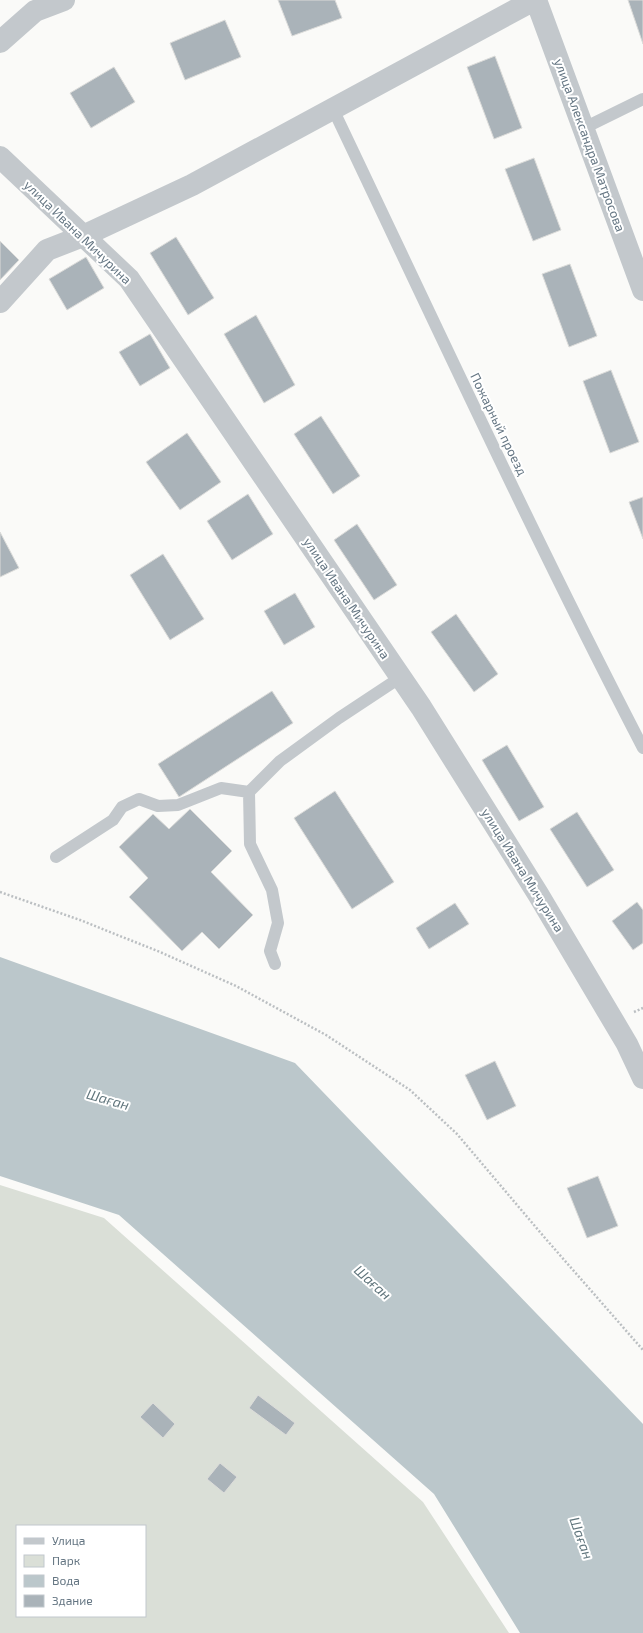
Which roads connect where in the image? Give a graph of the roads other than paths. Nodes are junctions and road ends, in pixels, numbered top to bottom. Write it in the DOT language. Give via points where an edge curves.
graph roads {
  1 [pos="64,0"];
  2 [pos="535,0"];
  3 [pos="32,5"];
  4 [pos="0,42"];
  5 [pos="643,99"];
  6 [pos="333,109"];
  7 [pos="584,128"];
  8 [pos="0,157"];
  9 [pos="83,236"];
  10 [pos="643,290"];
  11 [pos="0,302"];
  12 [pos="401,677"];
  13 [pos="643,748"];
  14 [pos="249,792"];
  15 [pos="56,857"];
  16 [pos="275,964"];
  17 [pos="643,1078"];
  1 -- 3 [label="street"];
  2 -- 6 [label="street"];
  2 -- 7 [label="street, улица Александра Матросова"];
  3 -- 4 [label="street"];
  5 -- 7 [label="lane"];
  6 -- 9 [label="street" via="192,185"];
  6 -- 13 [label="lane, Пожарный проезд" via="495,450 601,668"];
  7 -- 10 [label="street, улица Александра Матросова"];
  8 -- 9 [label="street, улица Ивана Мичурина"];
  9 -- 11 [label="street" via="47,250"];
  9 -- 12 [label="street, улица Ивана Мичурина" via="129,279"];
  12 -- 14 [label="lane" via="280,761"];
  12 -- 17 [label="street, улица Ивана Мичурина" via="538,894 628,1044"];
  14 -- 15 [label="lane" via="221,788 178,806 158,806 139,799 122,807 113,820"];
  14 -- 16 [label="lane" via="250,844 272,890 278,923 270,951"];
}
